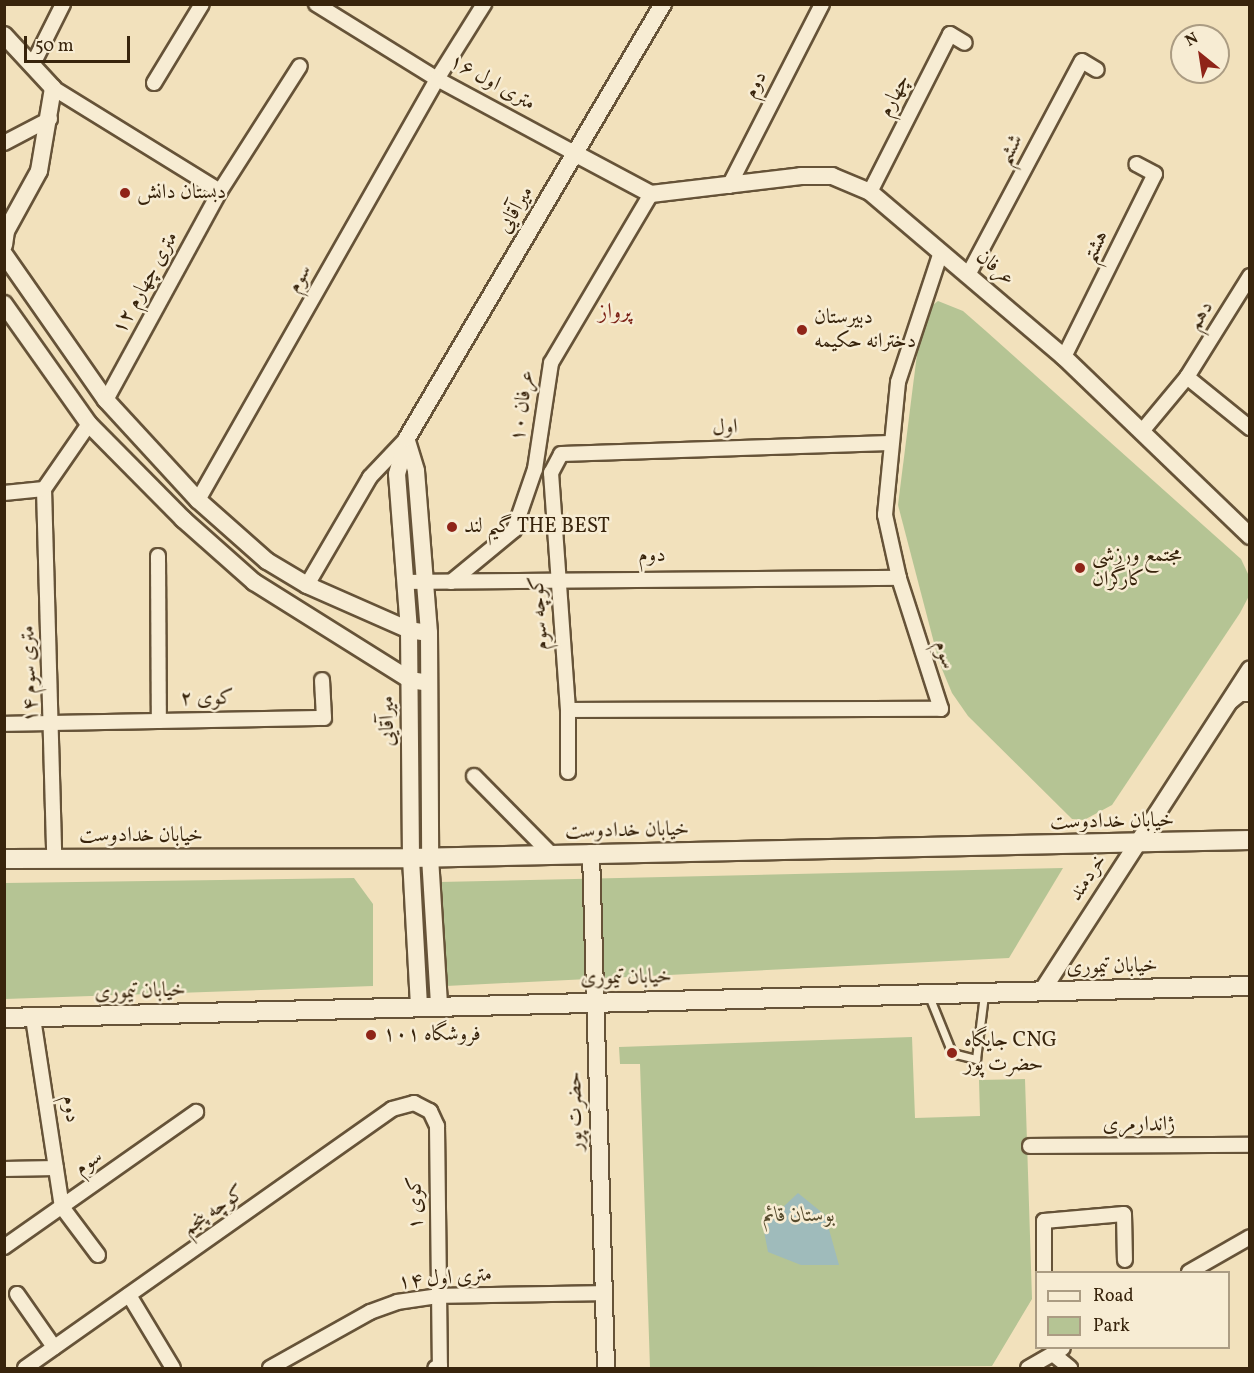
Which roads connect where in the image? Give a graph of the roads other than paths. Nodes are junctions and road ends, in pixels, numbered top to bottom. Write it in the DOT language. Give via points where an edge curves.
graph roads {
  1 [pos="63,4"];
  2 [pos="202,4"];
  3 [pos="316,4"];
  4 [pos="484,4"];
  5 [pos="663,4"];
  6 [pos="822,4"];
  7 [pos="333,9"];
  8 [pos="4,35"];
  9 [pos="965,43"];
  10 [pos="33,64"];
  11 [pos="300,66"];
  12 [pos="1098,70"];
  13 [pos="437,79"];
  14 [pos="154,82"];
  15 [pos="53,88"];
  16 [pos="50,119"];
  17 [pos="4,143"];
  18 [pos="576,154"];
  19 [pos="1136,164"];
  20 [pos="729,186"];
  21 [pos="220,190"];
  22 [pos="870,192"];
  23 [pos="651,194"];
  24 [pos="4,245"];
  25 [pos="941,252"];
  26 [pos="4,254"];
  27 [pos="968,275"];
  28 [pos="1250,276"];
  29 [pos="4,304"];
  30 [pos="1064,357"];
  31 [pos="1187,377"];
  32 [pos="106,400"];
  33 [pos="89,424"];
  34 [pos="1250,428"];
  35 [pos="1143,430"];
  36 [pos="407,438"];
  37 [pos="891,443"];
  38 [pos="561,454"];
  39 [pos="44,489"];
  40 [pos="4,493"];
  41 [pos="198,500"];
  42 [pos="1250,536"];
  43 [pos="158,556"];
  44 [pos="899,578"];
  45 [pos="558,579"];
  46 [pos="405,582"];
  47 [pos="425,582"];
  48 [pos="451,582"];
  49 [pos="307,585"];
  50 [pos="409,630"];
  51 [pos="429,633"];
  52 [pos="1250,669"];
  53 [pos="322,680"];
  54 [pos="410,680"];
  55 [pos="429,683"];
  56 [pos="1250,694"];
  57 [pos="1227,704"];
  58 [pos="568,710"];
  59 [pos="159,721"];
  60 [pos="4,724"];
  61 [pos="53,724"];
  62 [pos="568,772"];
  63 [pos="474,776"];
  64 [pos="1250,840"];
  65 [pos="1136,844"];
  66 [pos="591,853"];
  67 [pos="552,855"];
  68 [pos="430,857"];
  69 [pos="54,858"];
  70 [pos="411,858"];
  71 [pos="4,859"];
  72 [pos="1250,986"];
  73 [pos="1042,991"];
  74 [pos="984,992"];
  75 [pos="928,993"];
  76 [pos="596,1001"];
  77 [pos="439,1005"];
  78 [pos="419,1006"];
  79 [pos="4,1018"];
  80 [pos="33,1018"];
  81 [pos="430,1111"];
  82 [pos="196,1112"];
  83 [pos="1250,1145"];
  84 [pos="1030,1146"];
  85 [pos="4,1168"];
  86 [pos="56,1168"];
  87 [pos="62,1207"];
  88 [pos="1250,1236"];
  89 [pos="4,1247"];
  90 [pos="98,1255"];
  91 [pos="1125,1260"];
  92 [pos="1044,1271"];
  93 [pos="1191,1271"];
  94 [pos="604,1293"];
  95 [pos="17,1294"];
  96 [pos="129,1295"];
  97 [pos="438,1296"];
  98 [pos="54,1347"];
  99 [pos="1050,1352"];
  100 [pos="25,1368"];
  101 [pos="173,1368"];
  102 [pos="270,1368"];
  103 [pos="435,1368"];
  104 [pos="606,1368"];
  105 [pos="1028,1368"];
  106 [pos="1070,1368"];
  1 -- 10 [label="street"];
  2 -- 14 [label="street"];
  3 -- 7 [label="street, ۱۶ متری اول"];
  4 -- 13 [label="street, سوم"];
  5 -- 18 [label="street, میرآقایی"];
  6 -- 20 [label="street, دوم"];
  7 -- 13 [label="street, ۱۶ متری اول"];
  8 -- 10 [label="street"];
  9 -- 22 [label="street, چهارم" via="950,34"];
  10 -- 15 [label="street"];
  11 -- 21 [label="street, ۱۲ متری چهارم"];
  12 -- 27 [label="street, ششم" via="1082,60"];
  13 -- 18 [label="street, ۱۶ متری اول"];
  13 -- 41 [label="street, سوم"];
  15 -- 16 [label="street"];
  15 -- 21 [label="street"];
  16 -- 17 [label="street"];
  16 -- 24 [label="street" via="39,171 6,231"];
  18 -- 23 [label="street, ۱۶ متری اول"];
  18 -- 36 [label="street, میرآقایی"];
  19 -- 30 [label="street, هشتم" via="1155,174"];
  20 -- 22 [label="street, عرفان" via="832,176"];
  20 -- 23 [label="street, عرفان"];
  21 -- 32 [label="street, ۱۲ متری چهارم"];
  22 -- 25 [label="street, عرفان"];
  23 -- 48 [label="street, عرفان ۱۰" via="551,363 535,469 514,530"];
  25 -- 27 [label="street, عرفان"];
  25 -- 37 [label="street, سوم" via="898,382"];
  26 -- 32 [label="street"];
  27 -- 30 [label="street, عرفان"];
  28 -- 31 [label="street, دهم"];
  29 -- 33 [label="street"];
  30 -- 35 [label="street, عرفان"];
  31 -- 34 [label="street"];
  31 -- 35 [label="street, دهم"];
  32 -- 41 [label="street"];
  33 -- 39 [label="street"];
  33 -- 54 [label="street" via="183,519 254,582"];
  35 -- 42 [label="street, عرفان"];
  36 -- 46 [label="street, میرآقایی" via="398,474"];
  36 -- 47 [label="street, میرآقایی" via="416,471"];
  36 -- 49 [label="street" via="370,477"];
  37 -- 38 [label="street, اول"];
  37 -- 44 [label="street, سوم" via="885,515"];
  38 -- 45 [label="street, کوچه سوم" via="551,473"];
  39 -- 40 [label="street"];
  39 -- 61 [label="street, ۱۴ متری سوم"];
  41 -- 49 [label="street" via="267,561"];
  43 -- 59 [label="street"];
  44 -- 45 [label="street, دوم"];
  44 -- 58 [label="street, سوم" via="941,709"];
  45 -- 48 [label="street, دوم"];
  45 -- 58 [label="street, کوچه سوم"];
  46 -- 47 [label="street, دوم"];
  46 -- 50 [label="street, میرآقایی"];
  47 -- 48 [label="street, دوم"];
  47 -- 51 [label="street, میرآقایی"];
  49 -- 50 [label="street"];
  50 -- 51 [label="street"];
  50 -- 54 [label="street, میرآقایی"];
  51 -- 55 [label="street, میرآقایی"];
  52 -- 57 [label="street, خردمند"];
  53 -- 59 [label="street, کوی ۲" via="324,717"];
  54 -- 55 [label="street"];
  54 -- 70 [label="street, میرآقایی"];
  55 -- 68 [label="street, میرآقایی"];
  56 -- 57 [label="street" via="1240,694"];
  57 -- 65 [label="street, خردمند"];
  58 -- 62 [label="street, کوچه سوم"];
  59 -- 61 [label="street, کوی ۲"];
  60 -- 61 [label="street, کوی ۲"];
  61 -- 69 [label="street, ۱۴ متری سوم"];
  63 -- 67 [label="street"];
  64 -- 65 [label="main road, خیابان خدادوست"];
  65 -- 66 [label="main road, خیابان خدادوست"];
  65 -- 73 [label="street, خردمند"];
  66 -- 67 [label="main road, خیابان خدادوست"];
  66 -- 76 [label="street, حضرت پور"];
  67 -- 68 [label="main road, خیابان خدادوست"];
  68 -- 70 [label="main road, خیابان خدادوست"];
  68 -- 77 [label="street, میرآقایی"];
  69 -- 70 [label="main road, خیابان خدادوست"];
  69 -- 71 [label="main road, خیابان خدادوست"];
  70 -- 78 [label="street, میرآقایی"];
  72 -- 73 [label="main road, خیابان تیموری"];
  73 -- 74 [label="main road, خیابان تیموری"];
  74 -- 75 [label="main road, خیابان تیموری"];
  74 -- 75 [label="lane" via="976,1059 952,1053"];
  75 -- 76 [label="main road, خیابان تیموری"];
  76 -- 77 [label="main road, خیابان تیموری"];
  76 -- 94 [label="street, حضرت پور"];
  77 -- 78 [label="main road, خیابان تیموری"];
  78 -- 80 [label="main road, خیابان تیموری"];
  79 -- 80 [label="main road, خیابان تیموری"];
  80 -- 86 [label="street, دوم"];
  81 -- 96 [label="street, کوچه پنجم" via="414,1103 392,1109"];
  81 -- 97 [label="street, کوی ۱" via="436,1126"];
  82 -- 87 [label="street, سوم"];
  83 -- 84 [label="street, ژاندارمری"];
  85 -- 86 [label="street"];
  86 -- 87 [label="street, دوم"];
  87 -- 89 [label="street, سوم"];
  87 -- 90 [label="street"];
  88 -- 93 [label="street"];
  91 -- 92 [label="street" via="1124,1215 1044,1221"];
  94 -- 97 [label="street, ۱۴ متری اول"];
  94 -- 104 [label="street, حضرت پور"];
  95 -- 98 [label="street"];
  96 -- 98 [label="street, کوچه پنجم"];
  96 -- 101 [label="street"];
  97 -- 102 [label="street, ۱۴ متری اول" via="397,1302 370,1312"];
  97 -- 103 [label="street, کوی ۱" via="440,1366"];
  98 -- 100 [label="street, کوچه پنجم"];
  99 -- 105 [label="street"];
  99 -- 106 [label="street"];
}
